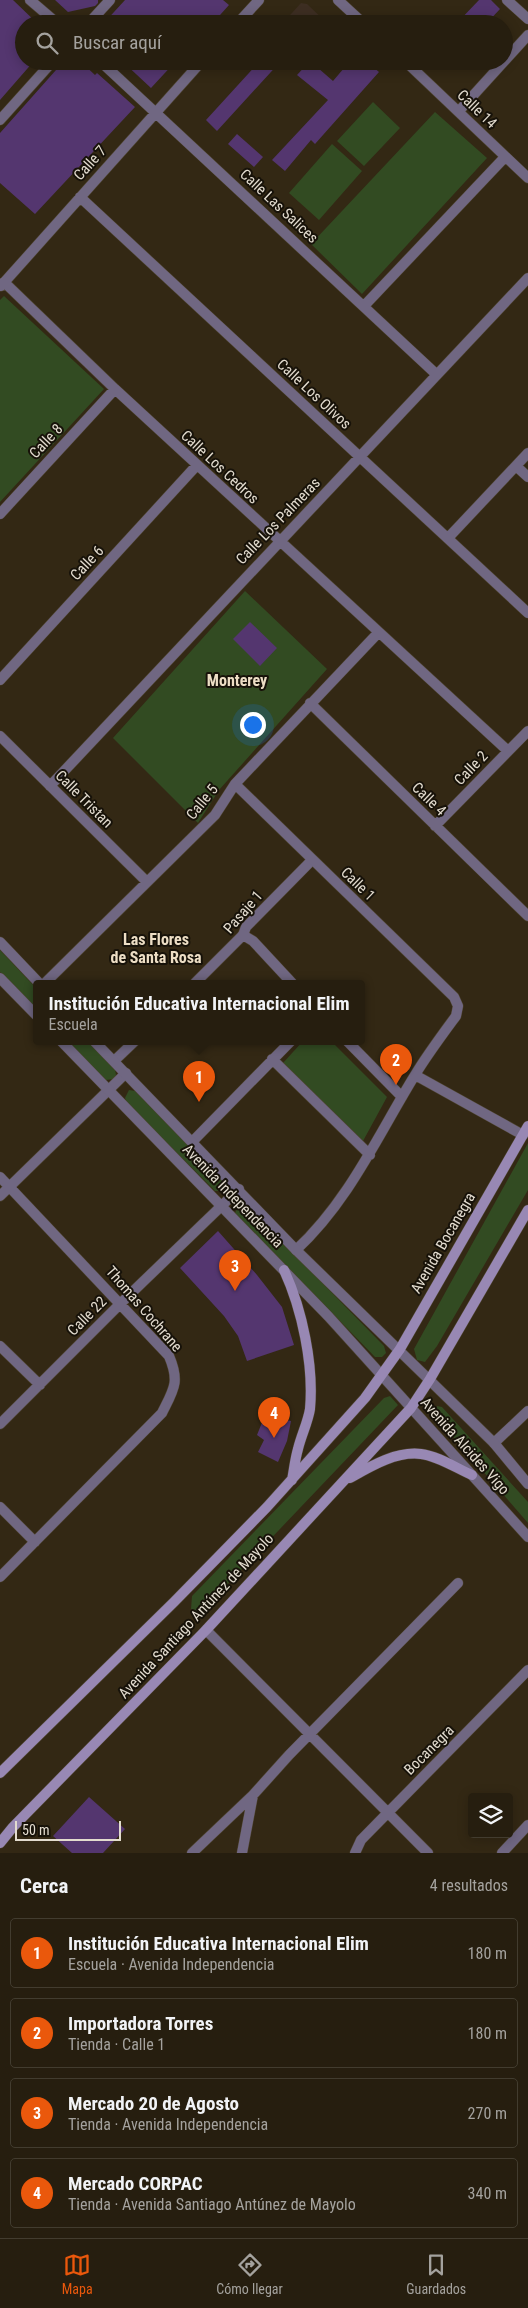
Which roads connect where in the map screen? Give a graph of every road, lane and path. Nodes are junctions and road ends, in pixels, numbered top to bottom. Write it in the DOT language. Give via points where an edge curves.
graph roads {
  1 [pos="30,0"];
  2 [pos="110,0"];
  3 [pos="260,0"];
  4 [pos="338,0"];
  5 [pos="507,0"];
  6 [pos="48,15"];
  7 [pos="96,15"];
  8 [pos="246,15"];
  9 [pos="354,15"];
  10 [pos="528,19"];
  11 [pos="528,35"];
  12 [pos="513,52"];
  13 [pos="45,70"];
  14 [pos="110,70"];
  15 [pos="194,70"];
  16 [pos="415,70"];
  17 [pos="496,70"];
  18 [pos="156,111"];
  19 [pos="459,111"];
  20 [pos="0,120"];
  21 [pos="505,157"];
  22 [pos="528,178"];
  23 [pos="80,197"];
  24 [pos="528,278"];
  25 [pos="2,284"];
  26 [pos="364,306"];
  27 [pos="436,374"];
  28 [pos="115,389"];
  29 [pos="528,453"];
  30 [pos="360,456"];
  31 [pos="197,465"];
  32 [pos="516,466"];
  33 [pos="528,477"];
  34 [pos="0,514"];
  35 [pos="448,538"];
  36 [pos="279,541"];
  37 [pos="528,613"];
  38 [pos="378,633"];
  39 [pos="0,680"];
  40 [pos="310,703"];
  41 [pos="528,731"];
  42 [pos="0,736"];
  43 [pos="508,751"];
  44 [pos="235,784"];
  45 [pos="50,786"];
  46 [pos="435,826"];
  47 [pos="312,860"];
  48 [pos="147,882"];
  49 [pos="528,916"];
  50 [pos="243,935"];
  51 [pos="0,942"];
  52 [pos="0,978"];
  53 [pos="35,980"];
  54 [pos="47,980"];
  55 [pos="198,980"];
  56 [pos="289,980"];
  57 [pos="33,1012"];
  58 [pos="65,1045"];
  59 [pos="98,1045"];
  60 [pos="131,1045"];
  61 [pos="287,1045"];
  62 [pos="351,1045"];
  63 [pos="272,1059"];
  64 [pos="114,1061"];
  65 [pos="126,1073"];
  66 [pos="415,1075"];
  67 [pos="108,1090"];
  68 [pos="402,1097"];
  69 [pos="525,1130"];
  70 [pos="193,1141"];
  71 [pos="370,1155"];
  72 [pos="0,1177"];
  73 [pos="10,1186"];
  74 [pos="239,1189"];
  75 [pos="0,1196"];
  76 [pos="222,1206"];
  77 [pos="528,1210"];
  78 [pos="296,1250"];
  79 [pos="284,1270"];
  80 [pos="121,1303"];
  81 [pos="0,1346"];
  82 [pos="400,1349"];
  83 [pos="381,1374"];
  84 [pos="430,1379"];
  85 [pos="40,1385"];
  86 [pos="411,1408"];
  87 [pos="528,1410"];
  88 [pos="0,1424"];
  89 [pos="494,1443"];
  90 [pos="472,1475"];
  91 [pos="292,1480"];
  92 [pos="341,1483"];
  93 [pos="528,1484"];
  94 [pos="0,1507"];
  95 [pos="528,1537"];
  96 [pos="35,1542"];
  97 [pos="0,1577"];
  98 [pos="458,1584"];
  99 [pos="206,1630"];
  100 [pos="528,1670"];
  101 [pos="310,1734"];
  102 [pos="0,1772"];
  103 [pos="253,1795"];
  104 [pos="387,1813"];
  105 [pos="528,1825"];
  106 [pos="0,1843"];
  107 [pos="192,1853"];
  108 [pos="242,1853"];
  109 [pos="355,1853"];
  110 [pos="428,1853"];
  111 [pos="502,1853"];
  1 -- 6 [label="street"];
  2 -- 7 [label="street"];
  3 -- 8 [label="street"];
  4 -- 9 [label="street"];
  5 -- 10 [label="street"];
  11 -- 12 [label="street"];
  13 -- 20 [label="street"];
  14 -- 18 [label="street, Calle Las Salices"];
  15 -- 18 [label="street, Calle 7"];
  16 -- 19 [label="street, Calle 14"];
  17 -- 19 [label="street"];
  18 -- 23 [label="street, Calle 7"];
  18 -- 26 [label="street, Calle Las Salices"];
  19 -- 21 [label="street, Calle 14"];
  21 -- 22 [label="street, Calle 14"];
  21 -- 26 [label="street"];
  23 -- 25 [label="street, Calle 7"];
  23 -- 30 [label="street, Calle Los Olivos"];
  24 -- 27 [label="street, Calle Los Palmeras"];
  25 -- 28 [label="street, Calle Los Cedros"];
  26 -- 27 [label="street, Calle Las Salices"];
  27 -- 30 [label="street, Calle Los Palmeras"];
  28 -- 31 [label="street, Calle Los Cedros"];
  28 -- 34 [label="street, Calle 8"];
  29 -- 32 [label="street"];
  30 -- 35 [label="street, Calle Los Olivos"];
  30 -- 36 [label="street, Calle Los Palmeras"];
  31 -- 36 [label="street, Calle Los Cedros"];
  31 -- 39 [label="street, Calle 6"];
  32 -- 33 [label="street"];
  32 -- 35 [label="street"];
  35 -- 37 [label="street, Calle Los Olivos"];
  36 -- 38 [label="street, Calle Los Cedros"];
  36 -- 45 [label="street, Calle Los Palmeras"];
  38 -- 40 [label="street, Calle 5"];
  38 -- 43 [label="street, Calle Los Cedros"];
  40 -- 44 [label="street, Calle 5"];
  40 -- 46 [label="street, Calle 4"];
  41 -- 43 [label="street, Calle 2"];
  42 -- 45 [label="street, Calle Tristan"];
  43 -- 46 [label="street, Calle 2"];
  44 -- 47 [label="street, Calle 1"];
  44 -- 48 [label="street, Calle 5" via="214,815"];
  45 -- 48 [label="street, Calle Tristan"];
  46 -- 49 [label="street, Calle 4"];
  47 -- 50 [label="street, Pasaje 1" via="246,927"];
  47 -- 66 [label="street, Calle 1" via="454,997 458,1006 456,1016"];
  48 -- 54 [label="street, Calle 5"];
  50 -- 55 [label="street, Pasaje 1"];
  50 -- 56 [label="street" via="253,941"];
  51 -- 53 [label="street"];
  52 -- 57 [label="street"];
  58 -- 67 [label="street, Avenida Independencia"];
  59 -- 64 [label="street, Avenida Independencia"];
  60 -- 64 [label="street"];
  61 -- 63 [label="street"];
  62 -- 68 [label="street"];
  63 -- 70 [label="street"];
  63 -- 71 [label="street"];
  64 -- 65 [label="street, Avenida Independencia"];
  65 -- 67 [label="street"];
  65 -- 70 [label="street, Avenida Independencia"];
  66 -- 68 [label="street"];
  66 -- 69 [label="street"];
  67 -- 73 [label="street"];
  67 -- 76 [label="street, Avenida Independencia"];
  68 -- 71 [label="street"];
  69 -- 82 [label="main road, Avenida Bocanegra"];
  70 -- 74 [label="street, Avenida Independencia"];
  71 -- 78 [label="street" via="326,1218"];
  72 -- 73 [label="street, Thomas Cochrane"];
  73 -- 75 [label="street"];
  73 -- 80 [label="street, Thomas Cochrane"];
  74 -- 76 [label="street, Calle 22"];
  74 -- 78 [label="street, Avenida Independencia"];
  76 -- 79 [label="street, Avenida Independencia"];
  76 -- 80 [label="street, Calle 22"];
  77 -- 84 [label="main road"];
  78 -- 82 [label="street, Avenida Independencia"];
  79 -- 83 [label="street, Avenida Independencia"];
  79 -- 91 [label="main road" via="300,1313 309,1365 310,1409"];
  80 -- 85 [label="street, Calle 22"];
  80 -- 96 [label="street, Thomas Cochrane" via="169,1356 176,1372 176,1385 162,1413"];
  81 -- 85 [label="street"];
  82 -- 83 [label="main road, Avenida Bocanegra"];
  82 -- 84 [label="street, Avenida Alcides Vigo"];
  83 -- 86 [label="street, Avenida Alcides Vigo"];
  83 -- 91 [label="main road, Avenida Santiago Antúnez de Mayolo" via="365,1398"];
  84 -- 86 [label="main road"];
  84 -- 89 [label="street, Avenida Alcides Vigo"];
  85 -- 88 [label="street, Calle 22"];
  86 -- 90 [label="street, Avenida Alcides Vigo"];
  86 -- 92 [label="main road, Avenida Santiago Antúnez de Mayolo"];
  87 -- 89 [label="street"];
  89 -- 93 [label="street, Avenida Alcides Vigo"];
  90 -- 92 [label="main road" via="421,1454 401,1455 375,1464"];
  90 -- 95 [label="street, Avenida Alcides Vigo"];
  91 -- 102 [label="main road, Avenida Santiago Antúnez de Mayolo" via="174,1602"];
  92 -- 99 [label="main road, Avenida Santiago Antúnez de Mayolo"];
  94 -- 96 [label="street"];
  96 -- 97 [label="street, Thomas Cochrane"];
  98 -- 101 [label="street"];
  99 -- 101 [label="street"];
  99 -- 106 [label="main road, Avenida Santiago Antúnez de Mayolo"];
  100 -- 104 [label="street, Bocanegra"];
  101 -- 103 [label="street"];
  101 -- 104 [label="street"];
  103 -- 107 [label="street"];
  103 -- 108 [label="street"];
  104 -- 109 [label="street, Bocanegra" via="361,1840"];
  104 -- 110 [label="street"];
  105 -- 111 [label="street"];
}
